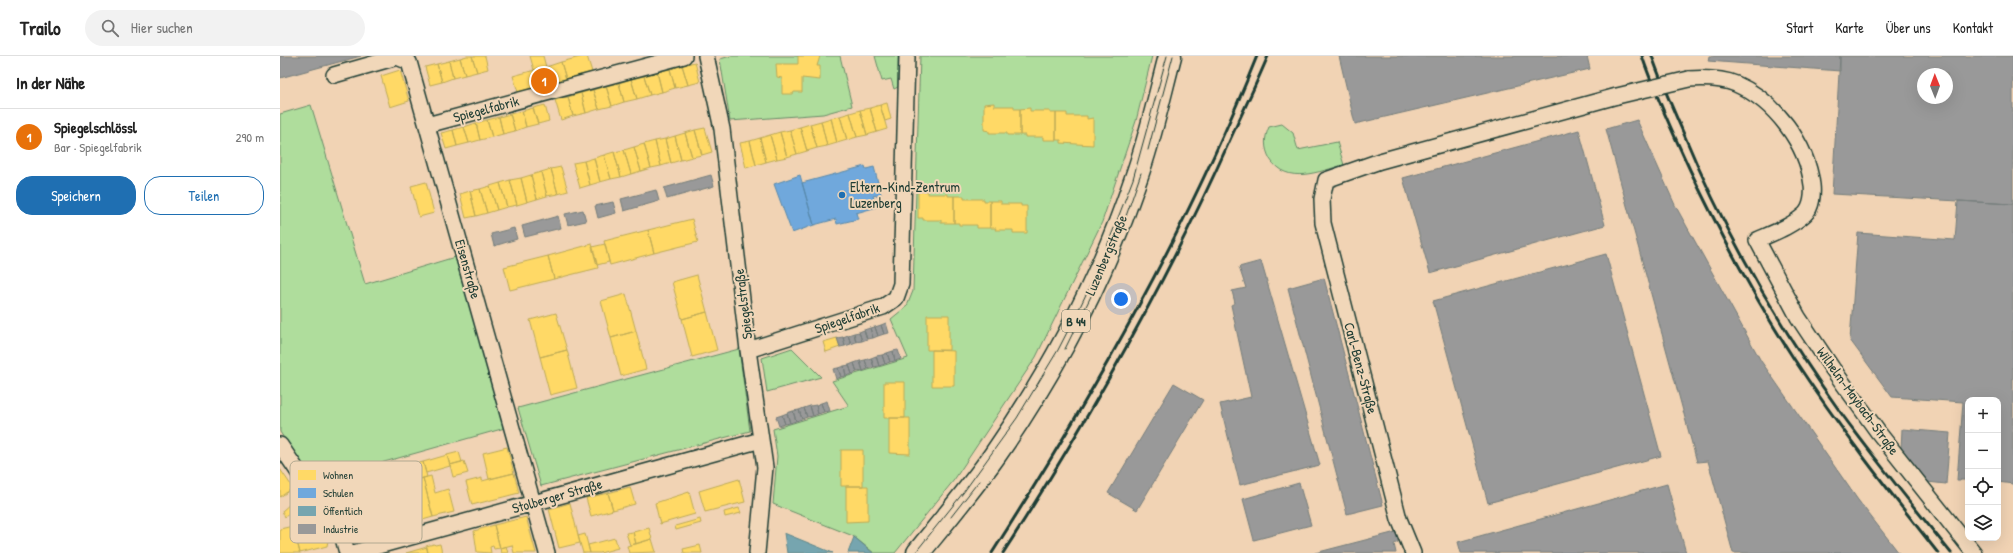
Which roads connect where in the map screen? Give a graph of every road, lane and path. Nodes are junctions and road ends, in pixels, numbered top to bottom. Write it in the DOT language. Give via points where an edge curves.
graph roads {
  1 [pos="684,56"];
  2 [pos="706,56"];
  3 [pos="907,56"];
  4 [pos="1170,56"];
  5 [pos="334,75"];
  6 [pos="427,125"];
  7 [pos="1326,180"];
  8 [pos="748,350"];
  9 [pos="761,440"];
  10 [pos="280,444"];
  11 [pos="291,461"];
  12 [pos="533,503"];
  13 [pos="422,534"];
  14 [pos="344,543"];
  15 [pos="389,543"];
  16 [pos="347,553"];
  17 [pos="353,553"];
  18 [pos="546,553"];
  19 [pos="757,553"];
  20 [pos="918,553"];
  21 [pos="1413,553"];
  22 [pos="1974,553"];
  1 -- 6 [label="street, Spiegelfabrik"];
  2 -- 8 [label="street, Spiegelstraße" via="722,129"];
  3 -- 8 [label="street, Spiegelfabrik" via="901,284 896,298 883,307"];
  4 -- 20 [label="main road, Luzenbergstraße / B 44" via="1136,181 1082,310 1038,390 995,456"];
  5 -- 6 [label="street, Eisenstraße" via="397,57 409,62"];
  6 -- 12 [label="street, Eisenstraße"];
  7 -- 21 [label="street, Carl-Benz-Straße" via="1322,199 1323,223 1399,519"];
  7 -- 22 [label="street, Wilhelm-Maybach-Straße, bridge" via="1396,157 1617,96 1689,79 1713,78 1736,84 1759,98 1777,114 1797,141 1810,172 1812,190 1806,213 1779,231 1757,240 1798,317 1832,368 1878,432"];
  8 -- 9 [label="street, Spiegelstraße"];
  9 -- 12 [label="street, Stolberger Straße"];
  9 -- 19 [label="street, Spiegelstraße" via="765,467"];
  10 -- 11 [label="street"];
  12 -- 13 [label="street, Stolberger Straße"];
  12 -- 18 [label="street, Eisenstraße"];
  14 -- 16 [label="street"];
  15 -- 17 [label="street, Stolberger Straße"];
}
